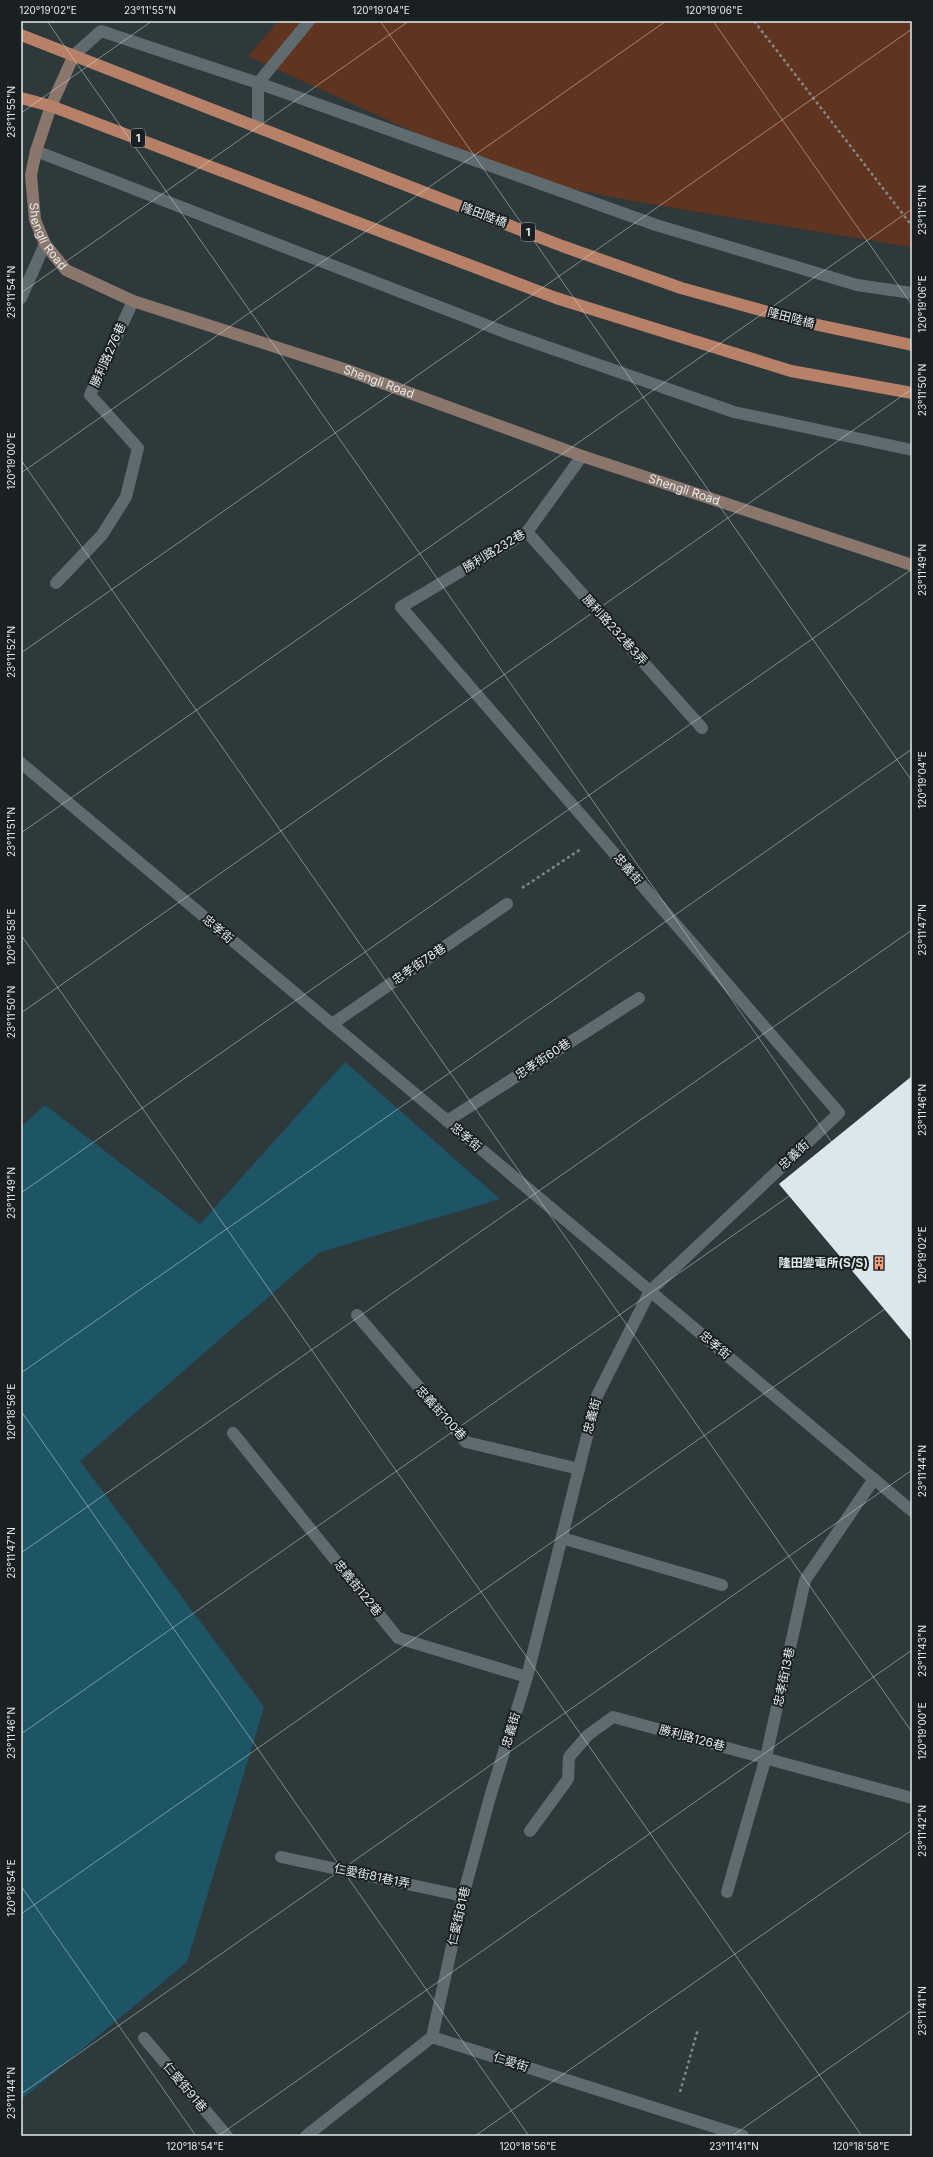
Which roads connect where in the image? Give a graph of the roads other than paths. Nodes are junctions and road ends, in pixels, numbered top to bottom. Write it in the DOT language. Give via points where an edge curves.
graph roads {
  1 [pos="309,21"];
  2 [pos="21,35"];
  3 [pos="74,55"];
  4 [pos="258,83"];
  5 [pos="21,98"];
  6 [pos="51,106"];
  7 [pos="258,127"];
  8 [pos="36,151"];
  9 [pos="45,244"];
  10 [pos="912,293"];
  11 [pos="21,298"];
  12 [pos="133,301"];
  13 [pos="912,344"];
  14 [pos="912,394"];
  15 [pos="912,450"];
  16 [pos="582,456"];
  17 [pos="528,532"];
  18 [pos="912,565"];
  19 [pos="56,583"];
  20 [pos="401,607"];
  21 [pos="702,728"];
  22 [pos="21,763"];
  23 [pos="507,904"];
  24 [pos="639,998"];
  25 [pos="332,1024"];
  26 [pos="447,1121"];
  27 [pos="650,1291"];
  28 [pos="357,1314"];
  29 [pos="233,1433"];
  30 [pos="579,1469"];
  31 [pos="874,1479"];
  32 [pos="912,1511"];
  33 [pos="562,1538"];
  34 [pos="722,1585"];
  35 [pos="527,1677"];
  36 [pos="766,1757"];
  37 [pos="490,1797"];
  38 [pos="912,1798"];
  39 [pos="530,1831"];
  40 [pos="281,1857"];
  41 [pos="727,1892"];
  42 [pos="463,1896"];
  43 [pos="432,2037"];
  44 [pos="144,2038"];
  45 [pos="717,2132"];
  46 [pos="227,2136"];
  47 [pos="306,2136"];
  48 [pos="743,2136"];
  1 -- 4 [label="street"];
  2 -- 3 [label="main road, 1"];
  3 -- 4 [label="street" via="101,31"];
  3 -- 6 [label="main road, Shengli Road"];
  3 -- 7 [label="main road, 隆田陸橋 / 1"];
  4 -- 7 [label="street"];
  4 -- 10 [label="street" via="656,225 857,285"];
  5 -- 6 [label="main road, 1"];
  6 -- 8 [label="main road, Shengli Road"];
  6 -- 14 [label="main road, 1" via="563,300 791,371"];
  7 -- 13 [label="main road, 隆田陸橋 / 1" via="562,246 680,288 804,322"];
  8 -- 9 [label="main road, Shengli Road" via="31,175 35,220"];
  8 -- 15 [label="street" via="507,333 734,412"];
  9 -- 11 [label="street"];
  9 -- 12 [label="main road, Shengli Road" via="66,270"];
  12 -- 16 [label="main road, Shengli Road" via="344,370"];
  12 -- 19 [label="street, 勝利路276巷" via="90,395 138,448 126,496 102,535"];
  16 -- 17 [label="street, 勝利路232巷"];
  16 -- 18 [label="main road, Shengli Road"];
  17 -- 20 [label="street, 勝利路232巷"];
  17 -- 21 [label="street, 勝利路232巷3弄"];
  20 -- 27 [label="street, 忠義街" via="839,1113"];
  22 -- 25 [label="street, 忠孝街"];
  23 -- 25 [label="street, 忠孝街78巷"];
  24 -- 26 [label="street, 忠孝街60巷"];
  25 -- 26 [label="street, 忠孝街"];
  26 -- 27 [label="street, 忠孝街"];
  27 -- 30 [label="street, 忠義街" via="597,1396"];
  27 -- 31 [label="street, 忠孝街"];
  28 -- 30 [label="street, 忠義街100巷" via="466,1442"];
  29 -- 35 [label="street, 忠義街122巷" via="398,1638"];
  30 -- 33 [label="street, 忠義街"];
  31 -- 32 [label="street, 忠孝街"];
  31 -- 36 [label="street, 忠孝街13巷" via="805,1580"];
  33 -- 34 [label="street"];
  33 -- 35 [label="street, 忠義街"];
  35 -- 37 [label="street, 忠義街"];
  36 -- 38 [label="street, 勝利路126巷"];
  36 -- 39 [label="street, 勝利路126巷" via="613,1717 588,1735 569,1756 568,1780"];
  36 -- 41 [label="street, 忠孝街13巷"];
  37 -- 42 [label="street, 仁愛街81巷"];
  40 -- 42 [label="street, 仁愛街81巷1弄"];
  42 -- 43 [label="street, 仁愛街81巷"];
  43 -- 45 [label="street, 仁愛街" via="674,2114"];
  43 -- 47 [label="street"];
  44 -- 46 [label="street, 仁愛街91巷"];
  45 -- 48 [label="street, 仁愛街"];
}
